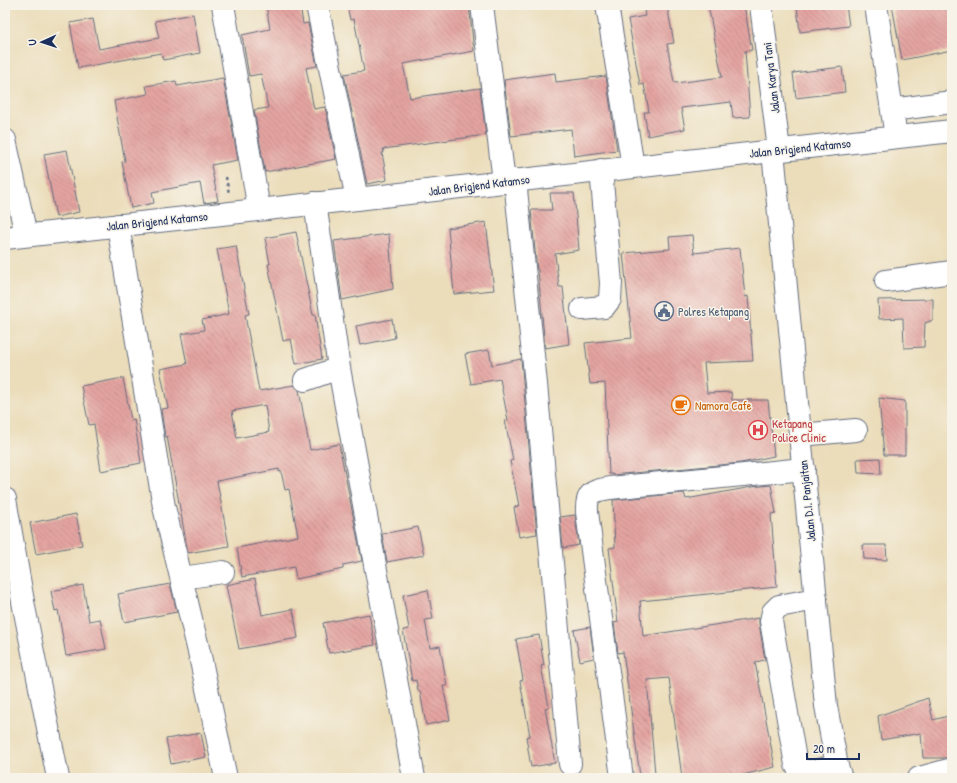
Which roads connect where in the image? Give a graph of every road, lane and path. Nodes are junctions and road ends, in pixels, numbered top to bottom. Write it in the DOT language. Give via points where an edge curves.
graph roads {
  1 [pos="223,5"];
  2 [pos="317,5"];
  3 [pos="482,5"];
  4 [pos="607,5"];
  5 [pos="761,5"];
  6 [pos="876,5"];
  7 [pos="952,102"];
  8 [pos="892,110"];
  9 [pos="952,131"];
  10 [pos="896,137"];
  11 [pos="5,140"];
  12 [pos="776,151"];
  13 [pos="633,167"];
  14 [pos="601,170"];
  15 [pos="510,181"];
  16 [pos="357,199"];
  17 [pos="315,203"];
  18 [pos="259,209"];
  19 [pos="118,225"];
  20 [pos="15,237"];
  21 [pos="952,272"];
  22 [pos="886,281"];
  23 [pos="582,309"];
  24 [pos="339,368"];
  25 [pos="305,380"];
  26 [pos="856,430"];
  27 [pos="800,435"];
  28 [pos="804,469"];
  29 [pos="5,499"];
  30 [pos="223,572"];
  31 [pos="182,578"];
  32 [pos="816,599"];
  33 [pos="570,764"];
  34 [pos="952,769"];
  35 [pos="839,772"];
  36 [pos="58,778"];
  37 [pos="226,778"];
  38 [pos="414,778"];
  39 [pos="622,778"];
  40 [pos="919,778"];
  1 -- 18 [label="main road"];
  2 -- 16 [label="main road"];
  3 -- 15 [label="main road"];
  4 -- 13 [label="main road"];
  5 -- 12 [label="main road, Jalan Karya Tani"];
  6 -- 8 [label="main road"];
  7 -- 8 [label="main road"];
  8 -- 10 [label="main road"];
  9 -- 10 [label="main road, Jalan Brigjend Katamso"];
  10 -- 12 [label="main road, Jalan Brigjend Katamso"];
  11 -- 20 [label="main road"];
  12 -- 13 [label="main road, Jalan Brigjend Katamso"];
  12 -- 27 [label="main road, Jalan D.I. Panjaitan"];
  13 -- 14 [label="main road, Jalan Brigjend Katamso"];
  14 -- 15 [label="main road, Jalan Brigjend Katamso"];
  14 -- 23 [label="main road" via="611,283 610,299 604,307"];
  15 -- 16 [label="main road, Jalan Brigjend Katamso"];
  15 -- 33 [label="main road" via="536,384"];
  16 -- 17 [label="main road, Jalan Brigjend Katamso"];
  17 -- 18 [label="main road, Jalan Brigjend Katamso"];
  17 -- 24 [label="main road"];
  18 -- 19 [label="main road, Jalan Brigjend Katamso"];
  19 -- 20 [label="main road, Jalan Brigjend Katamso"];
  19 -- 31 [label="main road" via="164,506"];
  21 -- 22 [label="main road"];
  24 -- 25 [label="main road"];
  24 -- 38 [label="main road"];
  26 -- 27 [label="main road"];
  27 -- 28 [label="main road, Jalan D.I. Panjaitan"];
  28 -- 32 [label="main road, Jalan D.I. Panjaitan"];
  28 -- 39 [label="main road" via="610,488 596,490 588,496 587,512"];
  29 -- 36 [label="main road"];
  30 -- 31 [label="main road"];
  31 -- 37 [label="main road"];
  32 -- 35 [label="main road, Jalan D.I. Panjaitan" via="826,706"];
  32 -- 35 [label="main road" via="779,606 772,612 771,621 796,765 800,771"];
  34 -- 40 [label="main road"];
}
